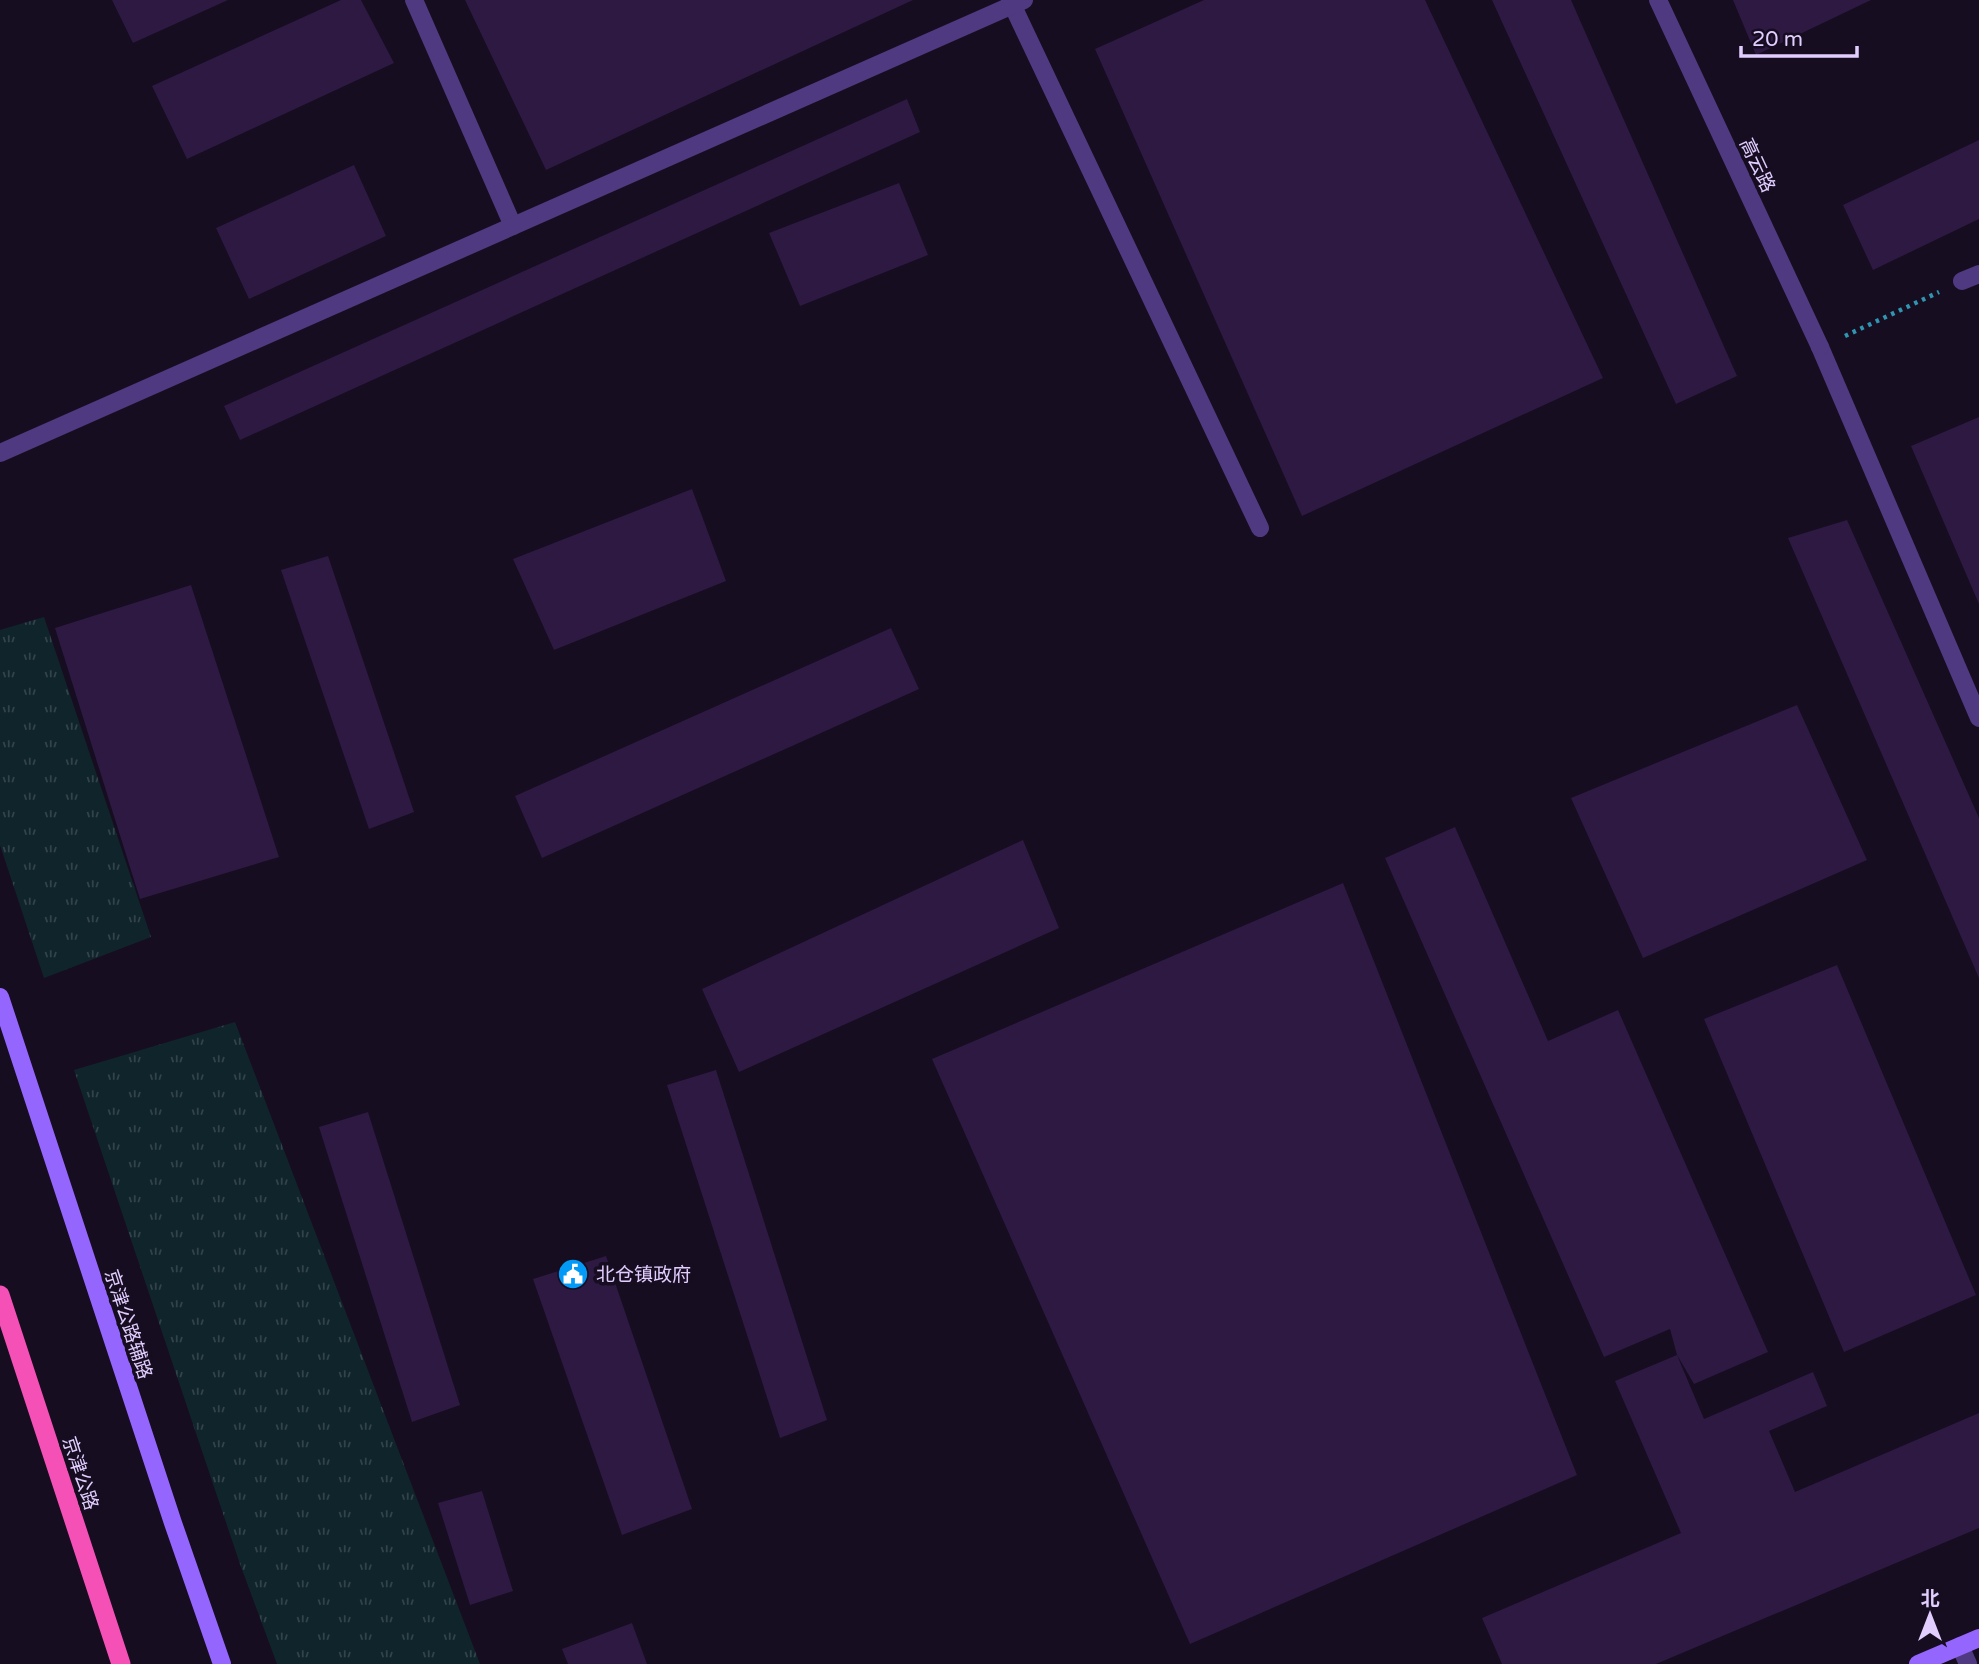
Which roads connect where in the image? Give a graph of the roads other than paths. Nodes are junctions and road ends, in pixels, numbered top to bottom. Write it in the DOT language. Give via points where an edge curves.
graph roads {
  1 [pos="414,0"];
  2 [pos="1658,0"];
  3 [pos="1015,2"];
  4 [pos="513,226"];
  5 [pos="1979,274"];
  6 [pos="1962,281"];
  7 [pos="0,453"];
  8 [pos="1260,528"];
  9 [pos="1979,718"];
  10 [pos="0,997"];
  11 [pos="0,1295"];
  12 [pos="1979,1638"];
  13 [pos="1960,1646"];
  14 [pos="121,1664"];
  15 [pos="222,1664"];
  16 [pos="1918,1664"];
  17 [pos="1968,1664"];
  1 -- 4 [label="street"];
  2 -- 9 [label="street, 高云路" via="1820,348"];
  3 -- 4 [label="street"];
  3 -- 8 [label="street"];
  4 -- 7 [label="street"];
  5 -- 6 [label="street"];
  10 -- 15 [label="main road, 京津公路辅路"];
  11 -- 14 [label="highway, 京津公路"];
  12 -- 13 [label="main road"];
  13 -- 16 [label="main road"];
  13 -- 17 [label="street"];
}
